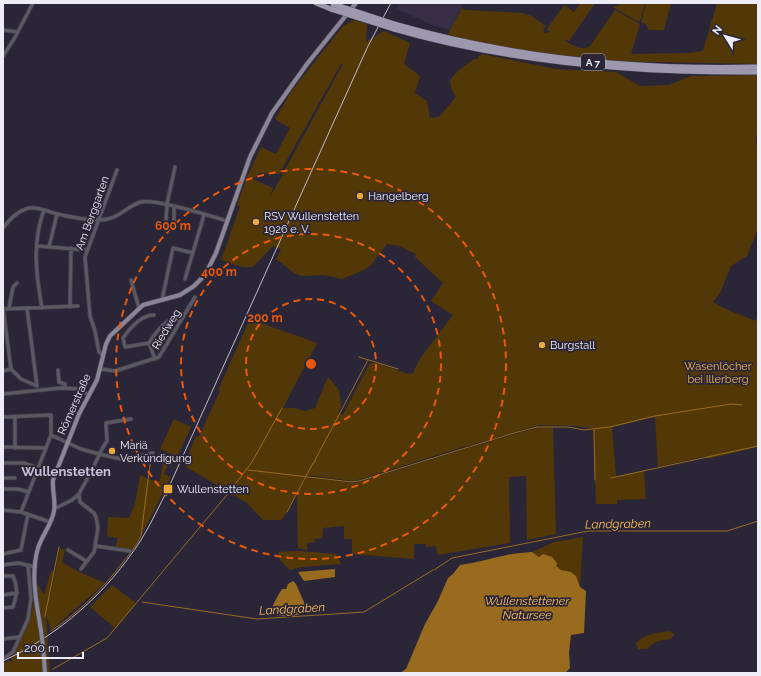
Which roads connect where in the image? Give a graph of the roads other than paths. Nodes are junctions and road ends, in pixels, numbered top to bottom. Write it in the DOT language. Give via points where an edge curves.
graph roads {
  1 [pos="33,3"];
  2 [pos="316,3"];
  3 [pos="356,3"];
  4 [pos="332,5"];
  5 [pos="3,30"];
  6 [pos="18,32"];
  7 [pos="523,55"];
  8 [pos="3,56"];
  9 [pos="758,68"];
  10 [pos="758,72"];
  11 [pos="175,167"];
  12 [pos="117,170"];
  13 [pos="167,204"];
  14 [pos="174,206"];
  15 [pos="44,210"];
  16 [pos="57,214"];
  17 [pos="204,215"];
  18 [pos="98,220"];
  19 [pos="227,221"];
  20 [pos="165,223"];
  21 [pos="174,227"];
  22 [pos="3,228"];
  23 [pos="37,246"];
  24 [pos="49,247"];
  25 [pos="71,248"];
  26 [pos="87,250"];
  27 [pos="193,253"];
  28 [pos="185,279"];
  29 [pos="131,280"];
  30 [pos="17,283"];
  31 [pos="195,297"];
  32 [pos="162,300"];
  33 [pos="78,306"];
  34 [pos="70,307"];
  35 [pos="9,308"];
  36 [pos="27,308"];
  37 [pos="42,308"];
  38 [pos="139,308"];
  39 [pos="3,309"];
  40 [pos="154,315"];
  41 [pos="180,322"];
  42 [pos="148,343"];
  43 [pos="3,348"];
  44 [pos="7,348"];
  45 [pos="103,356"];
  46 [pos="155,360"];
  47 [pos="11,369"];
  48 [pos="100,369"];
  49 [pos="58,370"];
  50 [pos="3,371"];
  51 [pos="37,386"];
  52 [pos="65,388"];
  53 [pos="38,390"];
  54 [pos="3,394"];
  55 [pos="89,395"];
  56 [pos="3,417"];
  57 [pos="15,417"];
  58 [pos="131,419"];
  59 [pos="51,435"];
  60 [pos="67,442"];
  61 [pos="3,447"];
  62 [pos="15,448"];
  63 [pos="45,448"];
  64 [pos="153,453"];
  65 [pos="99,454"];
  66 [pos="3,463"];
  67 [pos="38,468"];
  68 [pos="3,478"];
  69 [pos="15,478"];
  70 [pos="3,489"];
  71 [pos="28,492"];
  72 [pos="79,494"];
  73 [pos="54,509"];
  74 [pos="3,510"];
  75 [pos="21,512"];
  76 [pos="28,514"];
  77 [pos="50,522"];
  78 [pos="96,546"];
  79 [pos="68,550"];
  80 [pos="130,551"];
  81 [pos="3,554"];
  82 [pos="86,561"];
  83 [pos="3,565"];
  84 [pos="28,565"];
  85 [pos="35,567"];
  86 [pos="81,569"];
  87 [pos="3,576"];
  88 [pos="17,593"];
  89 [pos="3,595"];
  90 [pos="3,608"];
  91 [pos="19,637"];
  92 [pos="3,639"];
  93 [pos="3,659"];
  94 [pos="45,673"];
  1 -- 6 [label="street"];
  2 -- 4 [label="highway, A 7"];
  3 -- 19 [label="main road, Römerstraße" via="272,113 250,157"];
  4 -- 7 [label="highway, A 7, bridge" via="394,26"];
  5 -- 6 [label="street"];
  6 -- 8 [label="street"];
  7 -- 9 [label="highway, A 7" via="629,65"];
  7 -- 10 [label="highway, A 7" via="575,64 628,69"];
  11 -- 13 [label="street"];
  12 -- 18 [label="street, Am Berggarten"];
  13 -- 14 [label="street"];
  13 -- 18 [label="street" via="142,202 114,218"];
  13 -- 20 [label="street"];
  14 -- 17 [label="street"];
  14 -- 21 [label="street"];
  15 -- 16 [label="street"];
  15 -- 22 [label="street" via="31,207 20,211"];
  15 -- 23 [label="street" via="38,228"];
  16 -- 18 [label="street"];
  16 -- 24 [label="street"];
  17 -- 19 [label="street"];
  17 -- 27 [label="street"];
  18 -- 26 [label="street, Am Berggarten"];
  19 -- 32 [label="main road, Römerstraße" via="205,275 180,295"];
  23 -- 24 [label="street"];
  23 -- 37 [label="street" via="37,272"];
  24 -- 25 [label="street"];
  25 -- 26 [label="street"];
  25 -- 34 [label="street"];
  26 -- 45 [label="street, Am Berggarten" via="85,265 90,316 99,352"];
  27 -- 28 [label="street"];
  27 -- 32 [label="street" via="173,248"];
  29 -- 38 [label="street"];
  30 -- 35 [label="street" via="12,287"];
  31 -- 41 [label="street, Riedweg"];
  32 -- 38 [label="main road, Römerstraße" via="147,303"];
  33 -- 34 [label="street"];
  34 -- 37 [label="street"];
  35 -- 36 [label="street"];
  35 -- 39 [label="street"];
  36 -- 37 [label="street"];
  36 -- 51 [label="street"];
  38 -- 45 [label="main road, Römerstraße" via="110,336"];
  39 -- 44 [label="street"];
  40 -- 42 [label="street" via="148,315 140,320 123,338 125,347"];
  41 -- 42 [label="street" via="175,319 160,327"];
  41 -- 46 [label="street, Riedweg" via="162,354"];
  42 -- 46 [label="street"];
  43 -- 44 [label="street"];
  44 -- 47 [label="street"];
  45 -- 48 [label="main road, Römerstraße"];
  46 -- 48 [label="street, Riedweg" via="115,371"];
  47 -- 50 [label="street"];
  47 -- 51 [label="street" via="21,379"];
  48 -- 55 [label="main road, Römerstraße"];
  49 -- 52 [label="street" via="59,382 65,384"];
  51 -- 53 [label="street"];
  52 -- 53 [label="street"];
  52 -- 55 [label="street" via="79,389"];
  53 -- 54 [label="street"];
  55 -- 60 [label="main road, Römerstraße"];
  56 -- 57 [label="street"];
  57 -- 59 [label="street" via="51,415"];
  57 -- 62 [label="street"];
  58 -- 65 [label="street" via="106,422 107,441"];
  59 -- 60 [label="street"];
  59 -- 63 [label="street"];
  60 -- 65 [label="street"];
  60 -- 73 [label="main road, Römerstraße" via="53,480"];
  61 -- 62 [label="street"];
  62 -- 63 [label="street"];
  63 -- 67 [label="street"];
  64 -- 65 [label="street" via="126,460"];
  65 -- 72 [label="street"];
  66 -- 67 [label="street" via="24,463"];
  67 -- 71 [label="street"];
  68 -- 69 [label="street"];
  70 -- 71 [label="street"];
  71 -- 75 [label="street"];
  72 -- 73 [label="street"];
  72 -- 78 [label="street" via="80,502 91,509 96,517"];
  73 -- 77 [label="main road, Römerstraße"];
  74 -- 75 [label="street"];
  75 -- 76 [label="street"];
  76 -- 77 [label="street"];
  76 -- 81 [label="street" via="21,550"];
  77 -- 85 [label="main road, Römerstraße" via="38,549"];
  78 -- 80 [label="street"];
  78 -- 82 [label="street"];
  79 -- 82 [label="street"];
  82 -- 86 [label="street"];
  83 -- 84 [label="street"];
  84 -- 85 [label="street"];
  84 -- 91 [label="street" via="30,607 28,619"];
  85 -- 94 [label="main road, Römerstraße, bridge"];
  87 -- 88 [label="street" via="13,576"];
  88 -- 89 [label="street"];
  88 -- 90 [label="street" via="13,607"];
  91 -- 92 [label="street"];
  91 -- 93 [label="street" via="13,652"];
}
